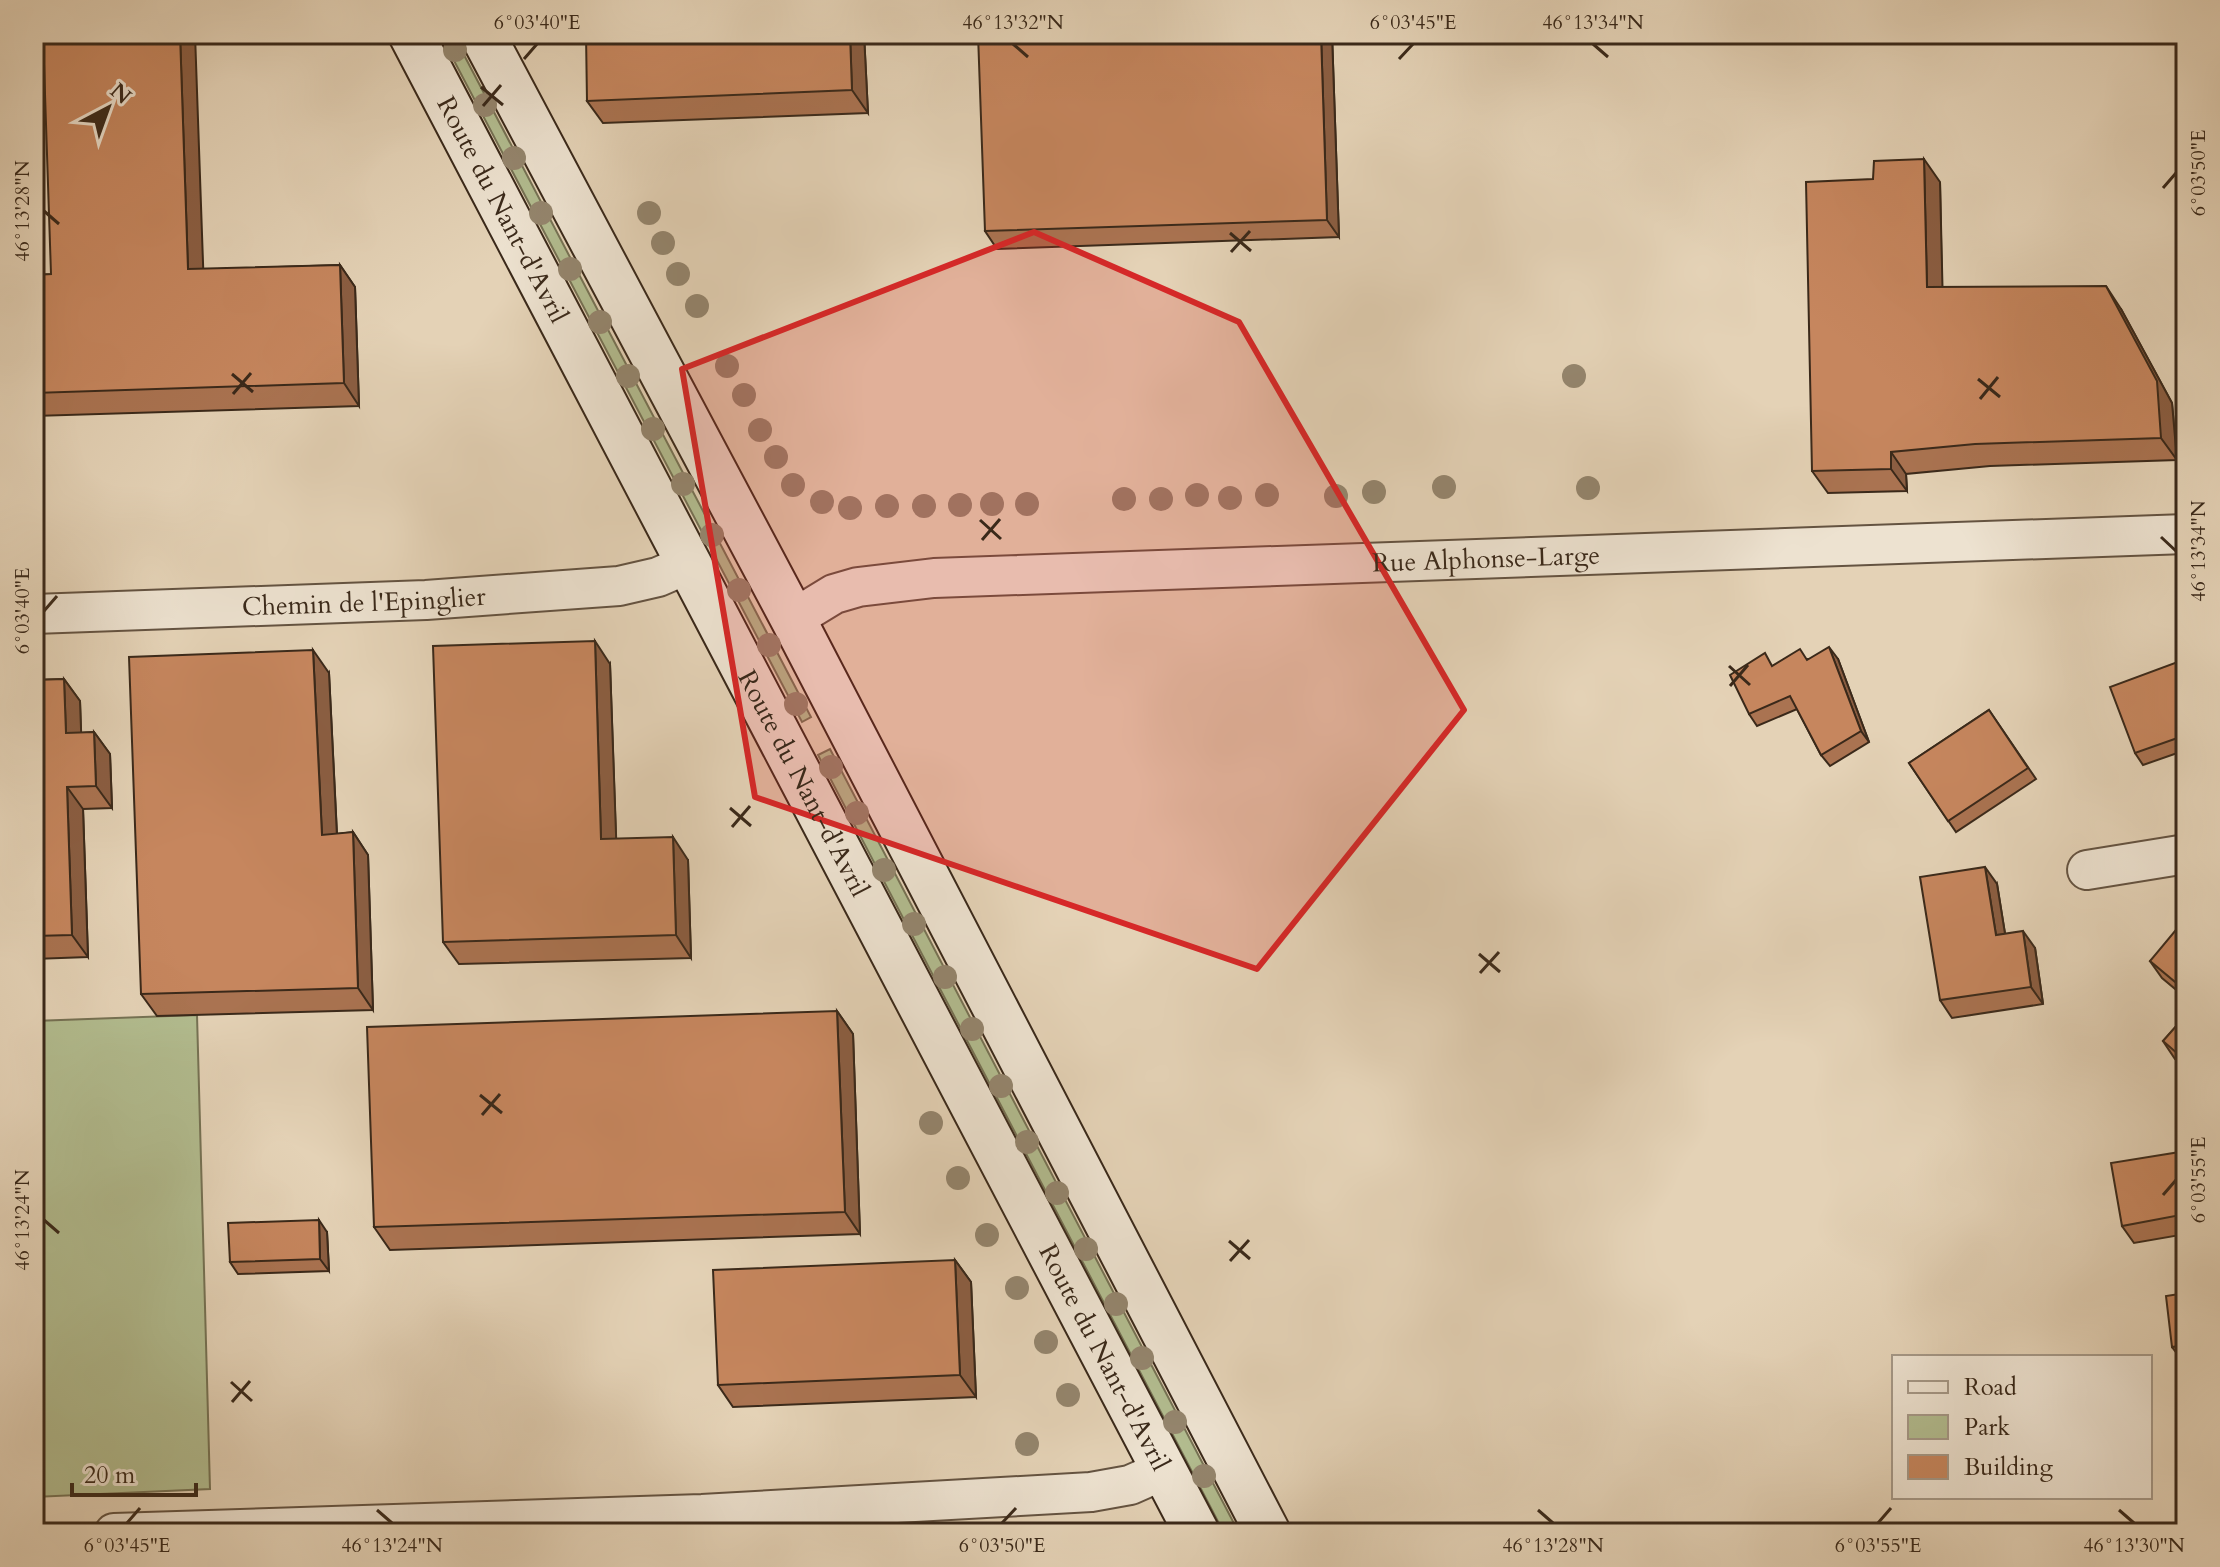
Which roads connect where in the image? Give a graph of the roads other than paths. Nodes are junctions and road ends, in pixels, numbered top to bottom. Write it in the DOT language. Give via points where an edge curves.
graph roads {
  1 [pos="411,34"];
  2 [pos="482,34"];
  3 [pos="2186,534"];
  4 [pos="688,564"];
  5 [pos="34,614"];
  6 [pos="793,619"];
  7 [pos="2186,854"];
  8 [pos="2087,870"];
  9 [pos="1164,1470"];
  10 [pos="114,1533"];
  11 [pos="1197,1533"];
  12 [pos="1268,1533"];
  1 -- 4 [label="main road, Route du Nant-d'Avril"];
  2 -- 6 [label="main road"];
  3 -- 6 [label="street, Rue Alphonse-Large" via="934,578 846,590"];
  4 -- 5 [label="street, Chemin de l'Epinglier" via="619,586 426,600"];
  4 -- 9 [label="main road, Route du Nant-d'Avril"];
  6 -- 12 [label="main road"];
  7 -- 8 [label="street"];
  9 -- 10 [label="street" via="1130,1485 1076,1493 702,1514"];
  9 -- 11 [label="main road, Route du Nant-d'Avril"];
}
